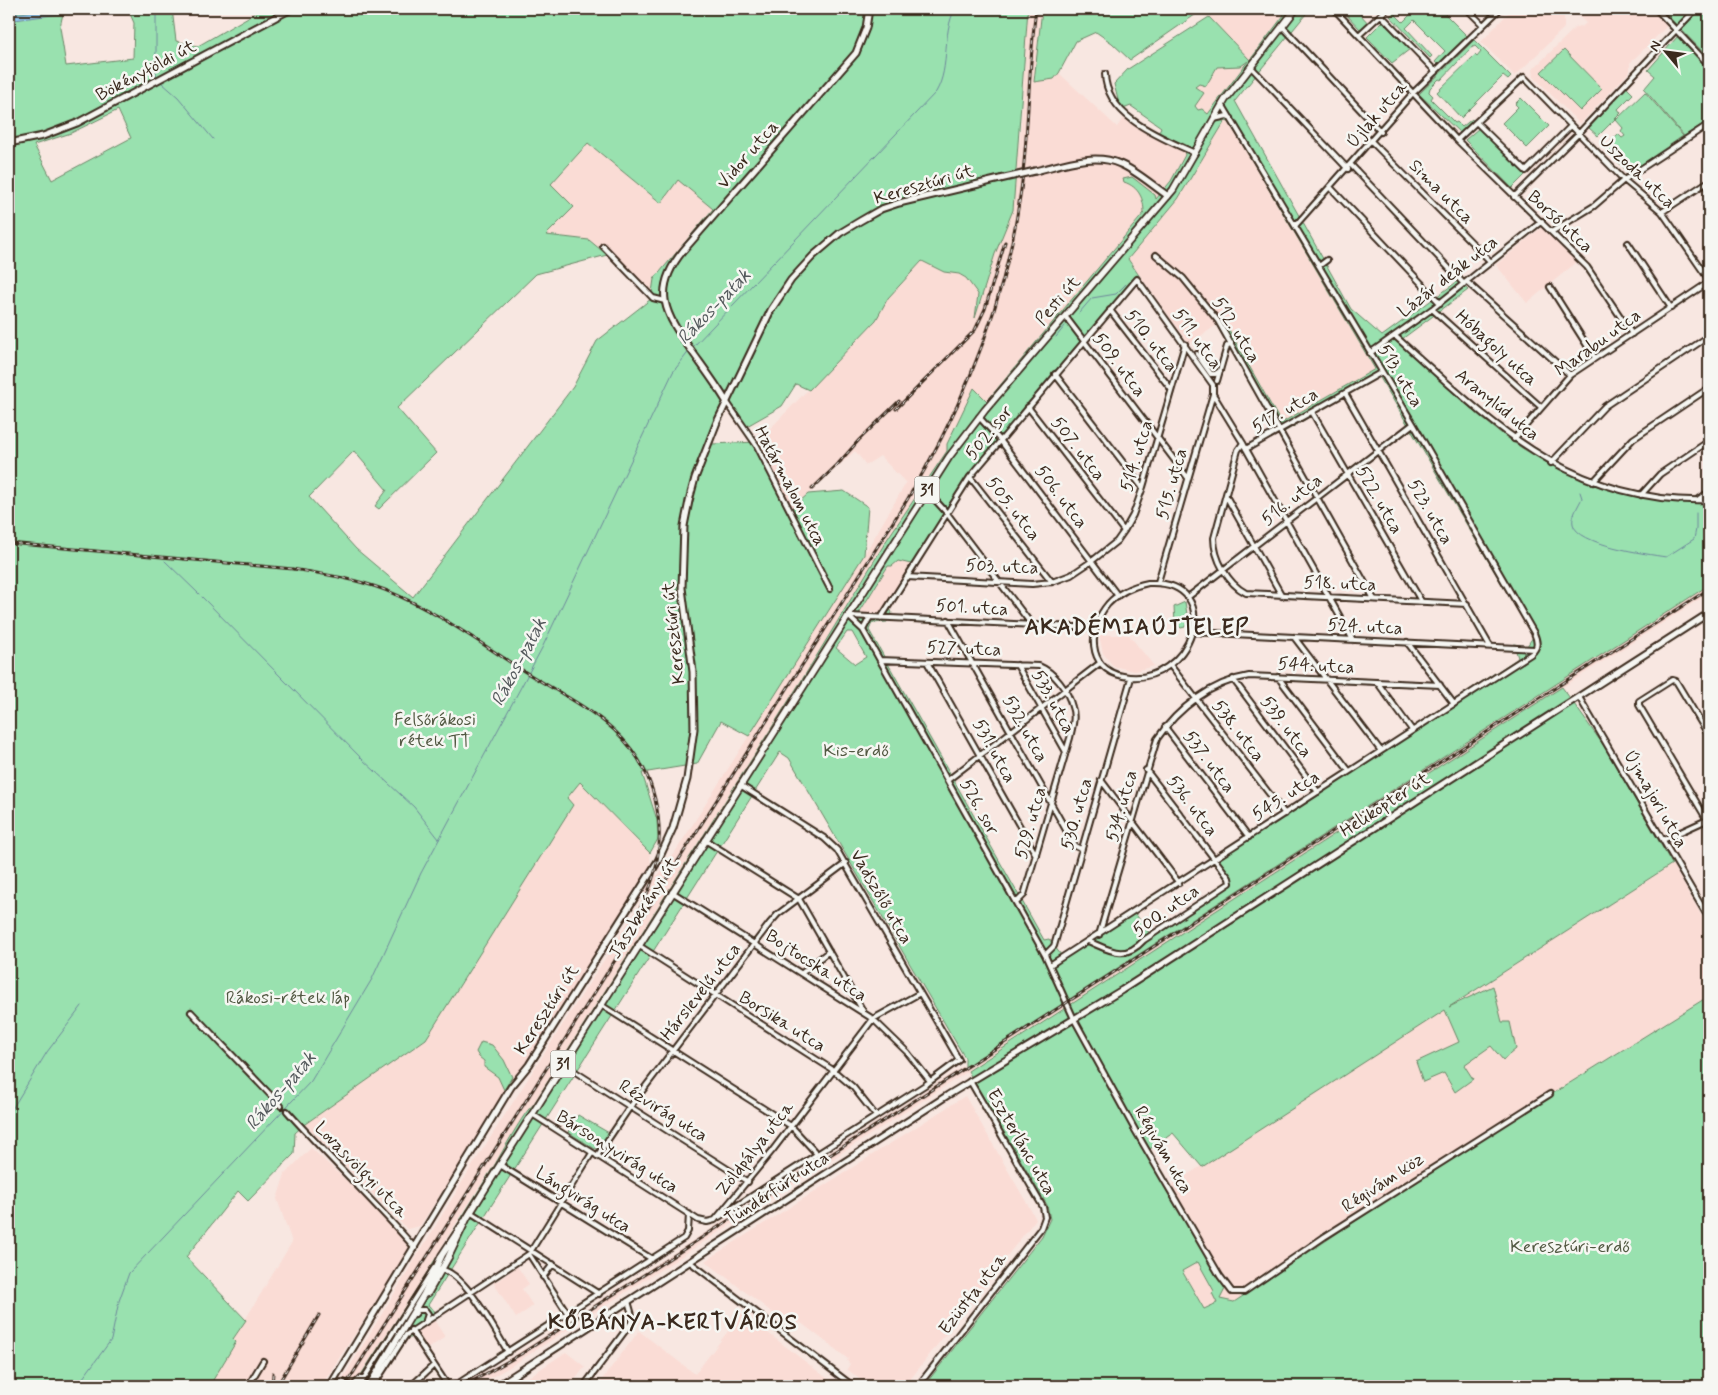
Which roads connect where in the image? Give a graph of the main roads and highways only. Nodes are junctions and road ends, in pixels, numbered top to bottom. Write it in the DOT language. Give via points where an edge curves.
graph roads {
  1 [pos="1296,9"];
  2 [pos="848,616"];
  3 [pos="469,1215"];
  4 [pos="436,1271"];
  5 [pos="372,1386"];
  1 -- 2 [label="main road, Pesti út / 31" via="1222,104 1168,196 956,447"];
  2 -- 3 [label="main road, Jászberényi út / 31"];
  3 -- 4 [label="main road, Jászberényi út / 31"];
  3 -- 4 [label="main road, Jászberényi út / 31" via="457,1229"];
  4 -- 5 [label="main road, Jászberényi út / 31"];
}
